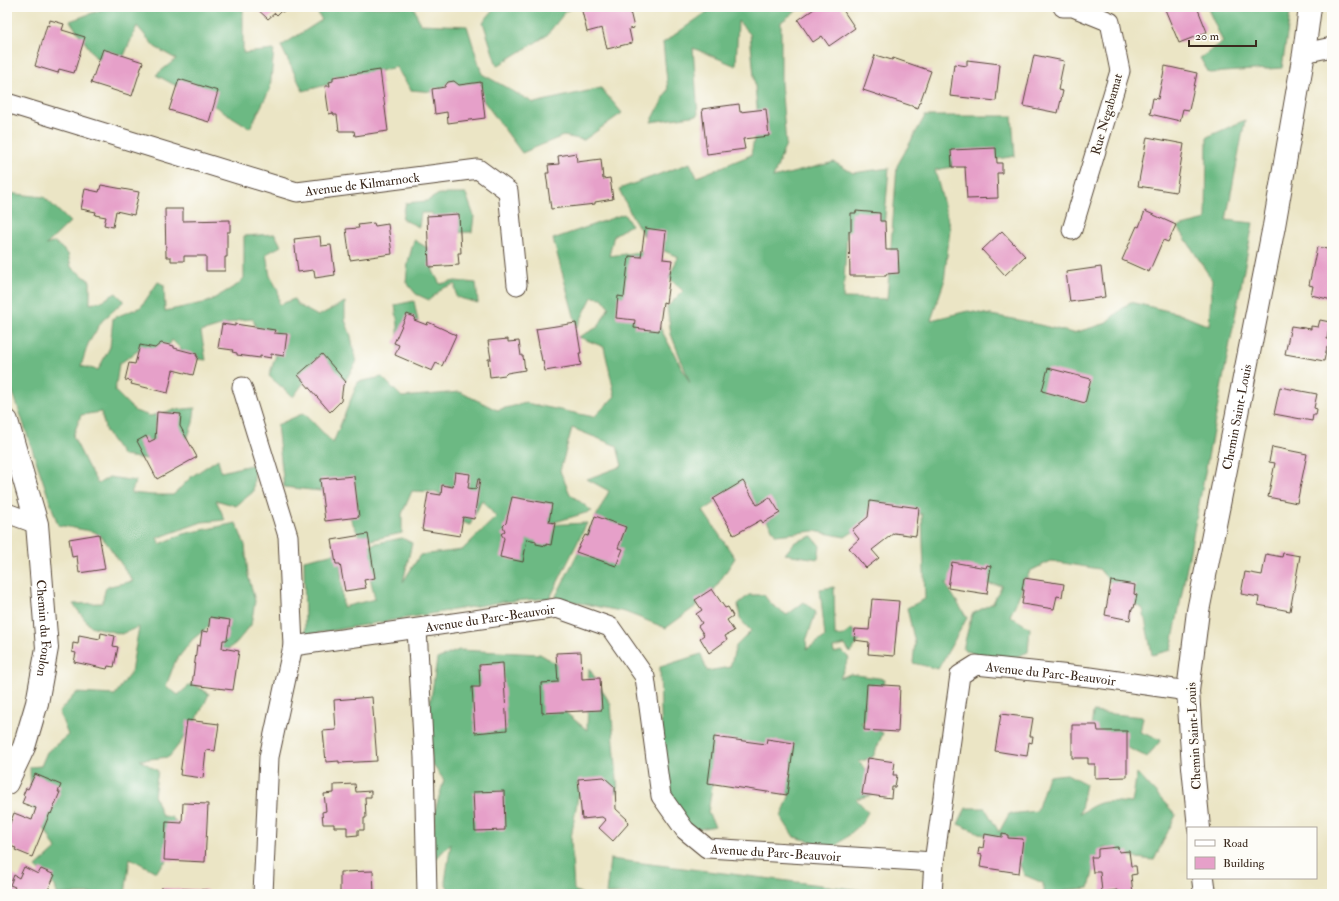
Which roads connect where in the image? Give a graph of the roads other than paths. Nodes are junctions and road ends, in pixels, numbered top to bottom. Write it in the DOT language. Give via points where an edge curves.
graph roads {
  1 [pos="1063,7"];
  2 [pos="1310,7"];
  3 [pos="1332,46"];
  4 [pos="1304,53"];
  5 [pos="7,103"];
  6 [pos="1072,230"];
  7 [pos="518,285"];
  8 [pos="242,387"];
  9 [pos="7,421"];
  10 [pos="7,513"];
  11 [pos="37,524"];
  12 [pos="417,629"];
  13 [pos="293,646"];
  14 [pos="1188,691"];
  15 [pos="7,783"];
  16 [pos="1199,827"];
  17 [pos="934,862"];
  18 [pos="1203,879"];
  19 [pos="263,894"];
  20 [pos="427,894"];
  21 [pos="932,894"];
  22 [pos="1205,894"];
  1 -- 6 [label="street, Rue Negabamat" via="1073,8 1110,22 1120,71"];
  2 -- 4 [label="street, Chemin Saint-Louis"];
  3 -- 4 [label="street"];
  4 -- 14 [label="street, Chemin Saint-Louis" via="1274,226 1198,612"];
  5 -- 7 [label="street, Avenue de Kilmarnock" via="297,192 478,169 508,191"];
  8 -- 13 [label="street" via="288,536"];
  9 -- 11 [label="street, Chemin du Foulon"];
  10 -- 11 [label="street"];
  11 -- 15 [label="street, Chemin du Foulon" via="48,648 37,703 24,747"];
  12 -- 13 [label="street, Avenue du Parc-Beauvoir"];
  12 -- 17 [label="street, Avenue du Parc-Beauvoir" via="557,608 610,627 645,677 661,796 685,830 707,848"];
  12 -- 20 [label="street, Avenue du Parc-Beauvoir" via="424,758"];
  13 -- 19 [label="street" via="269,756"];
  14 -- 16 [label="street, Chemin Saint-Louis"];
  14 -- 17 [label="street, Avenue du Parc-Beauvoir" via="976,665 960,675"];
  17 -- 21 [label="street, Avenue du Parc-Beauvoir"];
  18 -- 22 [label="street"];
}
